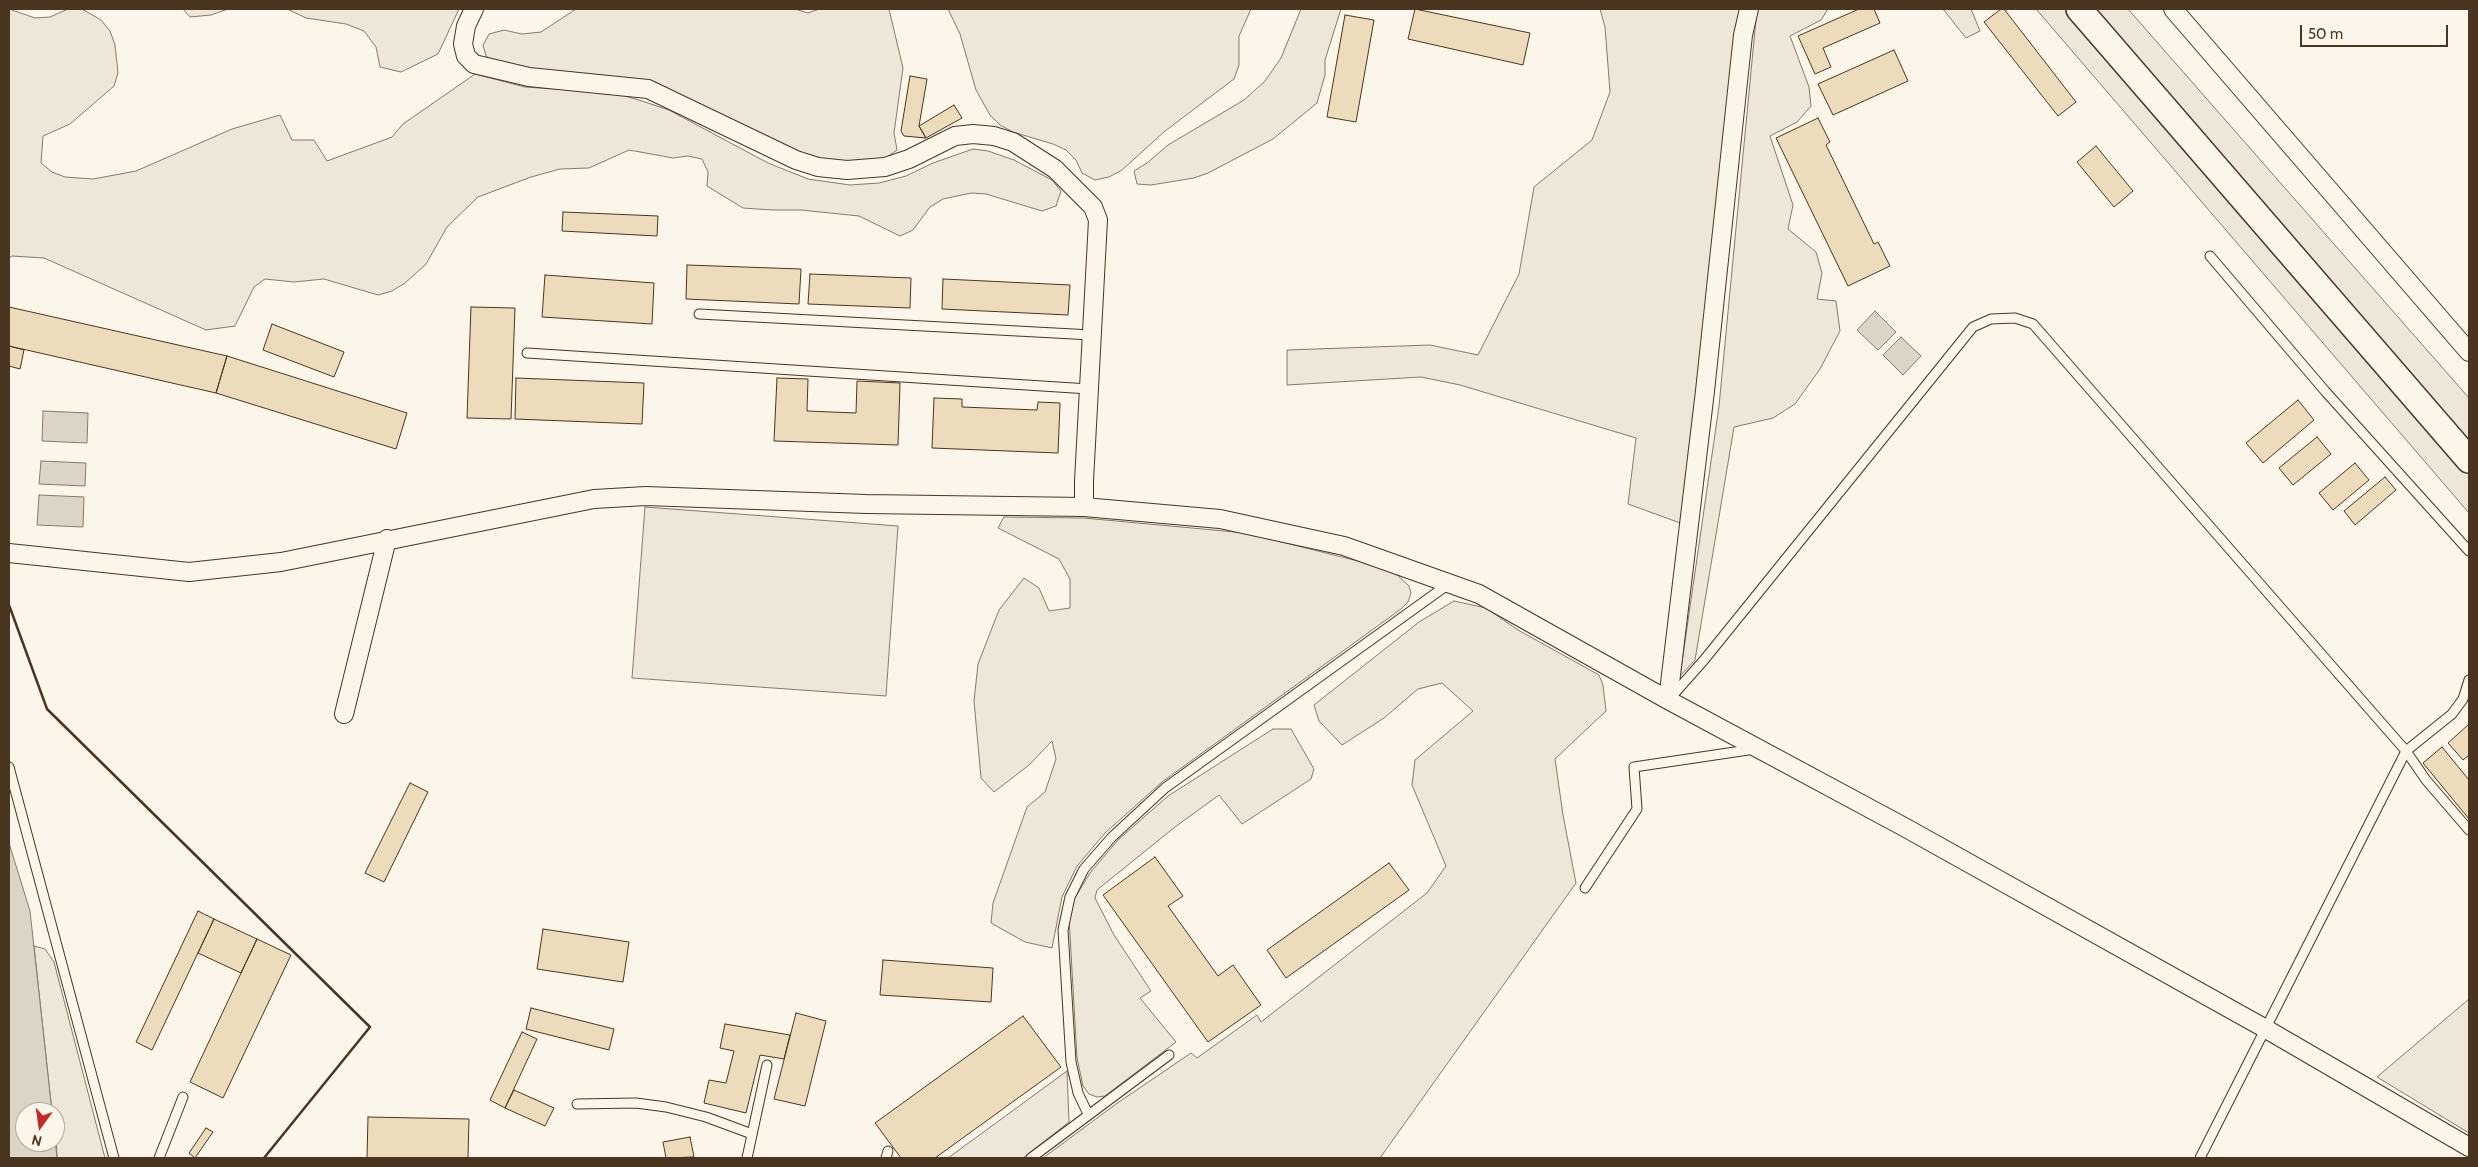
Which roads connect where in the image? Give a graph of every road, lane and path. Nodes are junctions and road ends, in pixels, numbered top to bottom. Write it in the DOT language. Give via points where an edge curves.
graph roads {
  1 [pos="474,9"];
  2 [pos="1749,9"];
  3 [pos="2079,9"];
  4 [pos="2173,9"];
  5 [pos="2210,256"];
  6 [pos="699,314"];
  7 [pos="1092,335"];
  8 [pos="2469,352"];
  9 [pos="527,353"];
  10 [pos="1089,389"];
  11 [pos="2469,460"];
  12 [pos="1084,507"];
  13 [pos="386,539"];
  14 [pos="2469,551"];
  15 [pos="9,553"];
  16 [pos="1450,583"];
  17 [pos="2469,680"];
  18 [pos="1668,700"];
  19 [pos="344,714"];
  20 [pos="1758,748"];
  21 [pos="2406,751"];
  22 [pos="9,767"];
  23 [pos="2469,830"];
  24 [pos="1585,888"];
  25 [pos="2266,1029"];
  26 [pos="1170,1055"];
  27 [pos="767,1065"];
  28 [pos="183,1097"];
  29 [pos="577,1104"];
  30 [pos="1088,1114"];
  31 [pos="752,1134"];
  32 [pos="2469,1147"];
  33 [pos="114,1158"];
  34 [pos="160,1158"];
  35 [pos="747,1158"];
  36 [pos="1031,1158"];
  37 [pos="2200,1158"];
  1 -- 7 [label="street" via="466,26 463,44 466,56 474,64 529,77 648,89 796,160 818,167 847,170 885,167 955,136 994,136 1013,142 1054,169 1093,207 1098,220"];
  2 -- 18 [label="street" via="1743,35"];
  3 -- 11 [label="street"];
  4 -- 8 [label="street"];
  5 -- 14 [label="lane"];
  6 -- 7 [label="lane"];
  7 -- 10 [label="street"];
  9 -- 10 [label="lane"];
  10 -- 12 [label="street"];
  12 -- 13 [label="street" via="646,496 594,499"];
  12 -- 16 [label="street" via="1220,519 1344,546"];
  13 -- 15 [label="street" via="281,562 189,572"];
  13 -- 19 [label="street"];
  16 -- 18 [label="street" via="1479,594"];
  16 -- 30 [label="lane" via="1165,788 1112,836 1084,869 1070,897 1063,930 1071,1062 1078,1094"];
  17 -- 21 [label="lane" via="2463,698 2452,714"];
  18 -- 20 [label="street"];
  18 -- 21 [label="lane" via="1974,328 1991,319 2015,318 2033,324 2048,340"];
  20 -- 24 [label="lane" via="1634,767 1637,809"];
  20 -- 25 [label="street"];
  21 -- 23 [label="lane"];
  21 -- 25 [label="lane"];
  22 -- 33 [label="lane"];
  25 -- 32 [label="street"];
  25 -- 37 [label="lane"];
  26 -- 30 [label="lane"];
  27 -- 31 [label="lane"];
  28 -- 34 [label="lane"];
  29 -- 31 [label="lane" via="636,1103 666,1108 706,1117"];
  30 -- 36 [label="lane"];
  31 -- 35 [label="lane"];
}
